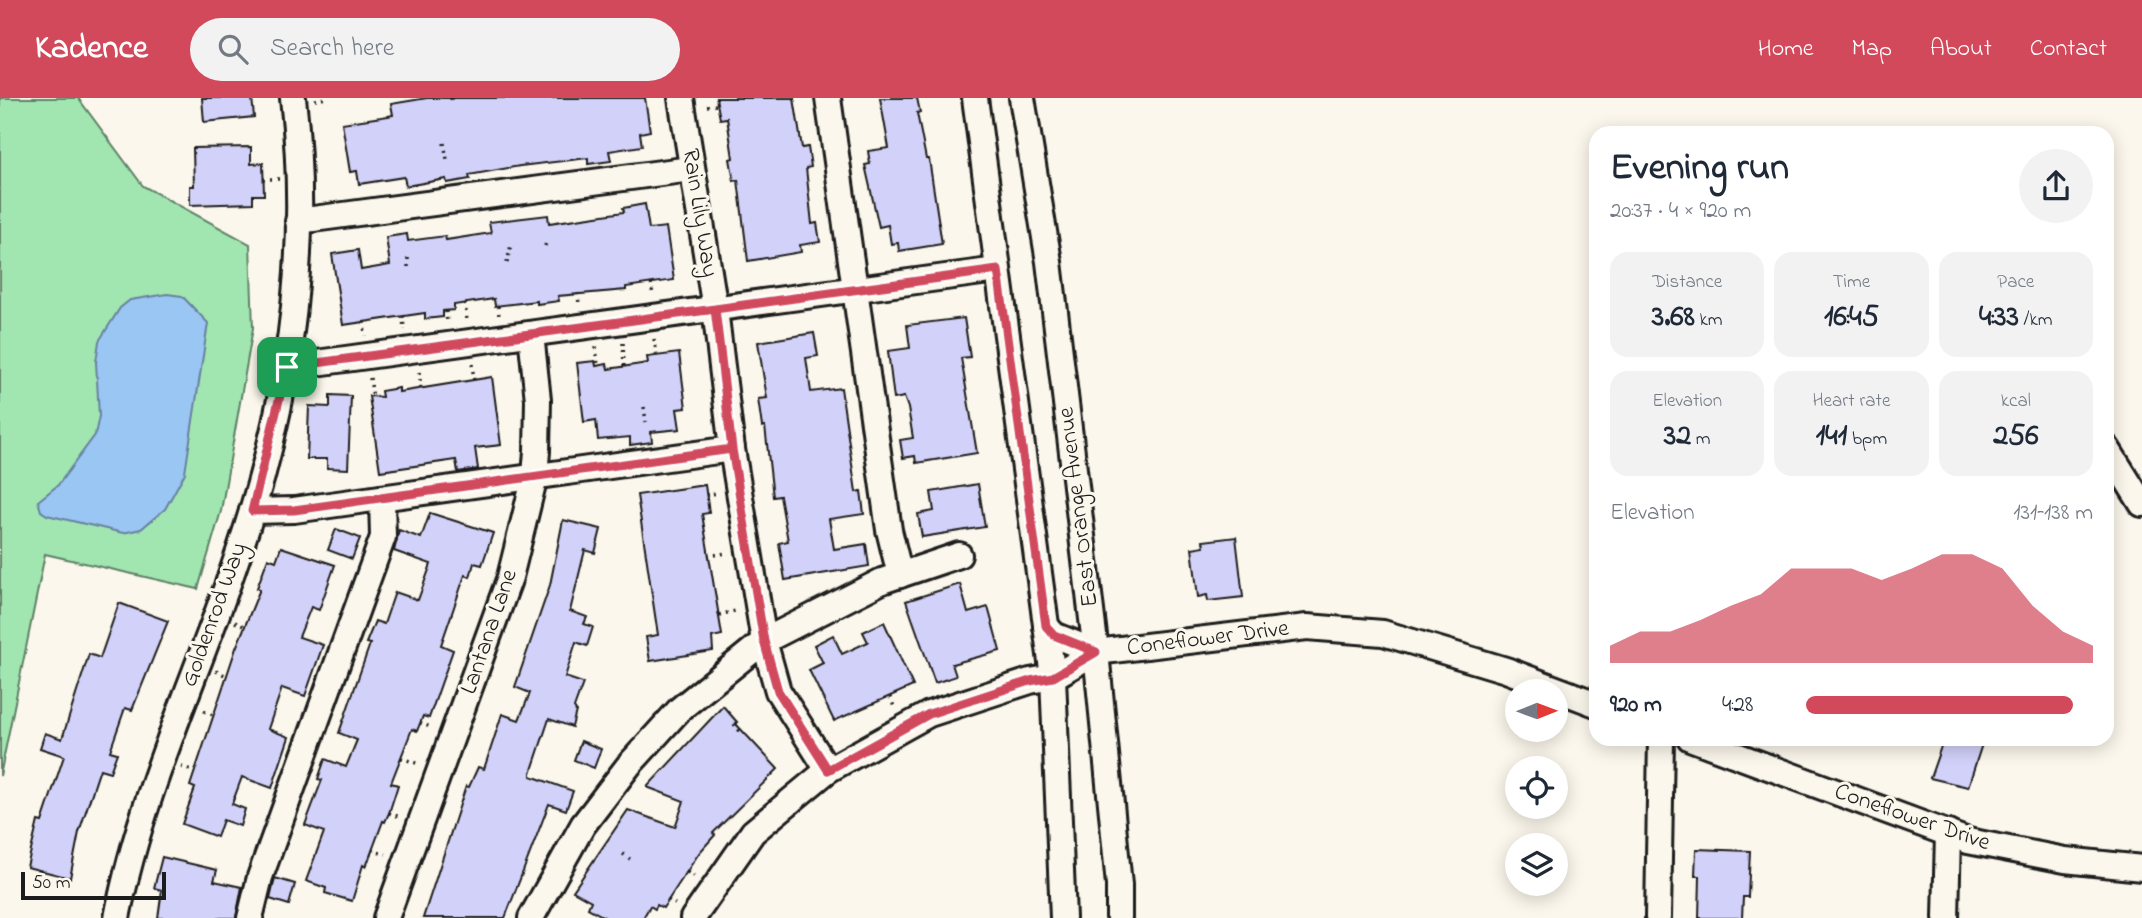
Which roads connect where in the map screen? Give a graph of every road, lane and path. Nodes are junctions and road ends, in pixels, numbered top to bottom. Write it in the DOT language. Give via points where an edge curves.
graph roads {
  1 [pos="327,98"];
  2 [pos="681,98"];
  3 [pos="828,98"];
  4 [pos="975,98"];
  5 [pos="1022,98"];
  6 [pos="304,99"];
  7 [pos="718,105"];
  8 [pos="707,106"];
  9 [pos="444,143"];
  10 [pos="447,159"];
  11 [pos="691,169"];
  12 [pos="263,179"];
  13 [pos="281,179"];
  14 [pos="299,221"];
  15 [pos="547,240"];
  16 [pos="511,245"];
  17 [pos="545,246"];
  18 [pos="408,258"];
  19 [pos="508,262"];
  20 [pos="408,267"];
  21 [pos="998,270"];
  22 [pos="651,283"];
  23 [pos="853,290"];
  24 [pos="578,293"];
  25 [pos="653,295"];
  26 [pos="465,303"];
  27 [pos="579,305"];
  28 [pos="498,306"];
  29 [pos="715,309"];
  30 [pos="446,310"];
  31 [pos="403,316"];
  32 [pos="499,317"];
  33 [pos="467,321"];
  34 [pos="364,322"];
  35 [pos="447,324"];
  36 [pos="404,331"];
  37 [pos="531,334"];
  38 [pos="365,336"];
  39 [pos="654,339"];
  40 [pos="623,343"];
  41 [pos="596,347"];
  42 [pos="657,356"];
  43 [pos="472,364"];
  44 [pos="598,366"];
  45 [pos="624,366"];
  46 [pos="287,367"];
  47 [pos="419,372"];
  48 [pos="370,378"];
  49 [pos="474,380"];
  50 [pos="421,389"];
  51 [pos="373,398"];
  52 [pos="644,407"];
  53 [pos="646,422"];
  54 [pos="732,449"];
  55 [pos="2114,459"];
  56 [pos="535,476"];
  57 [pos="719,493"];
  58 [pos="706,495"];
  59 [pos="382,498"];
  60 [pos="2142,504"];
  61 [pos="252,511"];
  62 [pos="727,553"];
  63 [pos="959,555"];
  64 [pos="708,556"];
  65 [pos="900,575"];
  66 [pos="735,611"];
  67 [pos="719,615"];
  68 [pos="234,622"];
  69 [pos="1046,626"];
  70 [pos="246,627"];
  71 [pos="764,641"];
  72 [pos="1096,652"];
  73 [pos="216,670"];
  74 [pos="227,676"];
  75 [pos="1053,677"];
  76 [pos="890,697"];
  77 [pos="1589,701"];
  78 [pos="895,709"];
  79 [pos="201,710"];
  80 [pos="215,716"];
  81 [pos="420,723"];
  82 [pos="734,724"];
  83 [pos="433,727"];
  84 [pos="742,734"];
  85 [pos="1661,746"];
  86 [pos="1712,746"];
  87 [pos="401,758"];
  88 [pos="420,764"];
  89 [pos="181,767"];
  90 [pos="828,770"];
  91 [pos="195,771"];
  92 [pos="389,813"];
  93 [pos="401,818"];
  94 [pos="1948,833"];
  95 [pos="372,850"];
  96 [pos="623,854"];
  97 [pos="386,855"];
  98 [pos="630,859"];
  99 [pos="2142,868"];
  100 [pos="687,872"];
  101 [pos="694,876"];
  102 [pos="668,900"];
  103 [pos="684,911"];
  104 [pos="117,918"];
  105 [pos="250,918"];
  106 [pos="386,918"];
  107 [pos="531,918"];
  108 [pos="1063,918"];
  109 [pos="1119,918"];
  110 [pos="1658,918"];
  111 [pos="1946,918"];
  1 -- 6 [label="path"];
  2 -- 11 [label="street, Rain Lily Way"];
  3 -- 23 [label="street"];
  4 -- 21 [label="street, East Orange Avenue"];
  5 -- 72 [label="street, East Orange Avenue" via="1049,262"];
  6 -- 14 [label="street, Goldenrod Way" via="298,142"];
  7 -- 8 [label="path"];
  9 -- 10 [label="path"];
  11 -- 14 [label="street"];
  11 -- 29 [label="street, Rain Lily Way"];
  12 -- 13 [label="path"];
  14 -- 46 [label="street, Goldenrod Way" via="299,268"];
  15 -- 17 [label="path"];
  16 -- 19 [label="path"];
  18 -- 20 [label="path"];
  21 -- 23 [label="street"];
  21 -- 69 [label="street, East Orange Avenue"];
  22 -- 25 [label="path"];
  23 -- 29 [label="street"];
  23 -- 65 [label="street" via="889,530"];
  24 -- 27 [label="path"];
  26 -- 33 [label="path"];
  28 -- 32 [label="path"];
  29 -- 37 [label="street"];
  29 -- 54 [label="street, Rain Lily Way"];
  30 -- 35 [label="path"];
  31 -- 36 [label="path"];
  34 -- 38 [label="path"];
  37 -- 46 [label="street"];
  37 -- 56 [label="street, Lantana Lane" via="538,400"];
  39 -- 42 [label="path"];
  40 -- 45 [label="path"];
  41 -- 44 [label="path"];
  43 -- 49 [label="path"];
  46 -- 61 [label="street, Goldenrod Way"];
  47 -- 50 [label="path"];
  48 -- 51 [label="path"];
  52 -- 53 [label="path"];
  54 -- 56 [label="street"];
  54 -- 71 [label="street, Rain Lily Way"];
  55 -- 60 [label="street"];
  56 -- 59 [label="street"];
  56 -- 106 [label="street, Lantana Lane" via="510,577"];
  57 -- 58 [label="path"];
  59 -- 61 [label="street"];
  59 -- 105 [label="street" via="383,537 260,877"];
  61 -- 104 [label="street, Goldenrod Way" via="132,848"];
  62 -- 64 [label="path"];
  63 -- 65 [label="street"];
  65 -- 71 [label="street"];
  66 -- 67 [label="path"];
  68 -- 70 [label="path"];
  69 -- 72 [label="street" via="1054,635"];
  69 -- 75 [label="street, East Orange Avenue"];
  71 -- 90 [label="street, Rain Lily Way" via="778,691"];
  71 -- 107 [label="street" via="680,709 629,765 583,825"];
  72 -- 75 [label="street, Coneflower Drive"];
  72 -- 77 [label="street, Coneflower Drive" via="1307,627 1350,629 1383,633 1506,670"];
  72 -- 109 [label="street, East Orange Avenue"];
  73 -- 74 [label="path"];
  75 -- 90 [label="street, Coneflower Drive" via="929,714"];
  75 -- 108 [label="street, East Orange Avenue"];
  76 -- 78 [label="path"];
  79 -- 80 [label="path"];
  81 -- 83 [label="path"];
  82 -- 84 [label="path"];
  85 -- 110 [label="street"];
  86 -- 94 [label="street, Coneflower Drive"];
  87 -- 88 [label="path"];
  89 -- 91 [label="path"];
  90 -- 103 [label="street, Coneflower Drive" via="753,832"];
  92 -- 93 [label="path"];
  94 -- 99 [label="street, Coneflower Drive" via="2000,848"];
  94 -- 111 [label="street"];
  95 -- 97 [label="path"];
  96 -- 98 [label="path"];
  100 -- 101 [label="path"];
  102 -- 103 [label="path"];
}
